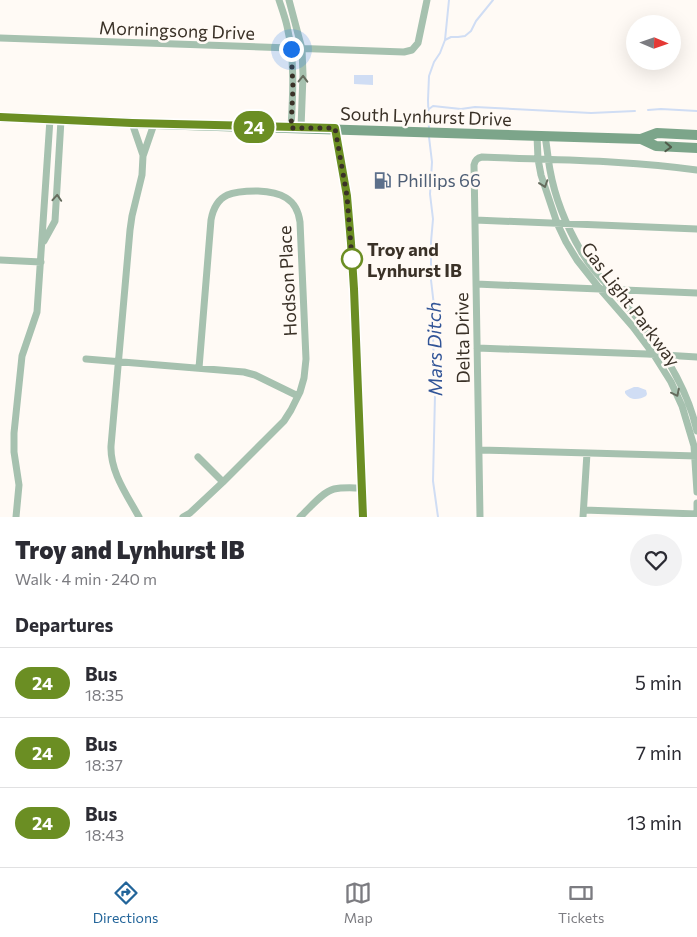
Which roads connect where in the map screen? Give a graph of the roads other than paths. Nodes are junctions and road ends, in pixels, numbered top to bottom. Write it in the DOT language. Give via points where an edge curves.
graph roads {
  1 [pos="279,0"];
  2 [pos="289,0"];
  3 [pos="426,0"];
  4 [pos="0,38"];
  5 [pos="291,49"];
  6 [pos="302,49"];
  7 [pos="0,117"];
  8 [pos="50,119"];
  9 [pos="61,120"];
  10 [pos="132,123"];
  11 [pos="154,124"];
  12 [pos="296,128"];
  13 [pos="335,128"];
  14 [pos="697,135"];
  15 [pos="541,136"];
  16 [pos="642,139"];
  17 [pos="697,148"];
  18 [pos="143,156"];
  19 [pos="538,159"];
  20 [pos="548,160"];
  21 [pos="697,170"];
  22 [pos="475,220"];
  23 [pos="557,223"];
  24 [pos="567,224"];
  25 [pos="697,229"];
  26 [pos="43,243"];
  27 [pos="0,260"];
  28 [pos="41,262"];
  29 [pos="476,284"];
  30 [pos="600,289"];
  31 [pos="610,290"];
  32 [pos="697,293"];
  33 [pos="477,348"];
  34 [pos="654,355"];
  35 [pos="665,356"];
  36 [pos="697,357"];
  37 [pos="86,359"];
  38 [pos="119,361"];
  39 [pos="199,368"];
  40 [pos="298,396"];
  41 [pos="697,431"];
  42 [pos="479,450"];
  43 [pos="587,453"];
  44 [pos="696,456"];
  45 [pos="198,458"];
  46 [pos="223,482"];
  47 [pos="362,488"];
  48 [pos="697,492"];
  49 [pos="697,503"];
  50 [pos="583,514"];
  51 [pos="697,515"];
  52 [pos="16,517"];
  53 [pos="139,517"];
  54 [pos="183,517"];
  55 [pos="300,517"];
  56 [pos="363,517"];
  57 [pos="480,517"];
  1 -- 5 [label="street"];
  2 -- 6 [label="street"];
  3 -- 6 [label="street, Morningsong Drive" via="418,43 412,50"];
  4 -- 5 [label="street, Morningsong Drive"];
  5 -- 6 [label="street, Morningsong Drive"];
  5 -- 12 [label="street"];
  12 -- 6 [label="street, one-way" via="303,75"];
  7 -- 8 [label="main road, South Lynhurst Drive"];
  8 -- 9 [label="main road, South Lynhurst Drive"];
  8 -- 26 [label="street"];
  9 -- 10 [label="main road, South Lynhurst Drive"];
  26 -- 9 [label="street, one-way" via="55,221"];
  10 -- 11 [label="main road, South Lynhurst Drive"];
  10 -- 18 [label="street"];
  11 -- 12 [label="main road, South Lynhurst Drive"];
  11 -- 18 [label="street"];
  12 -- 13 [label="main road, South Lynhurst Drive"];
  13 -- 15 [label="main road, South Lynhurst Drive"];
  13 -- 47 [label="street" via="347,196 351,243"];
  14 -- 16 [label="main road, South Lynhurst Drive" via="657,133"];
  15 -- 16 [label="main road, South Lynhurst Drive"];
  15 -- 19 [label="street, Gas Light Parkway"];
  15 -- 20 [label="street, Gas Light Parkway"];
  16 -- 17 [label="main road, South Lynhurst Drive, one-way" via="656,146"];
  18 -- 38 [label="street" via="130,230"];
  19 -- 20 [label="street"];
  19 -- 22 [label="street, Delta Drive" via="482,157 477,160 474,165"];
  19 -- 23 [label="street, Gas Light Parkway, one-way"];
  20 -- 21 [label="street"];
  20 -- 24 [label="street, Gas Light Parkway"];
  22 -- 23 [label="street"];
  22 -- 29 [label="street, Delta Drive"];
  23 -- 24 [label="street"];
  23 -- 30 [label="street, Gas Light Parkway" via="577,260"];
  24 -- 25 [label="street"];
  24 -- 31 [label="street, Gas Light Parkway" via="582,253"];
  26 -- 28 [label="street"];
  27 -- 28 [label="street"];
  28 -- 52 [label="street" via="37,312 22,356 14,433 19,485"];
  29 -- 30 [label="street"];
  29 -- 33 [label="street, Delta Drive"];
  30 -- 31 [label="street"];
  30 -- 34 [label="street, Gas Light Parkway"];
  31 -- 32 [label="street"];
  31 -- 35 [label="street, Gas Light Parkway" via="645,327"];
  33 -- 34 [label="street"];
  33 -- 42 [label="street, Delta Drive"];
  34 -- 35 [label="street"];
  34 -- 44 [label="street, Gas Light Parkway, one-way" via="682,406"];
  35 -- 36 [label="street"];
  35 -- 41 [label="street, Gas Light Parkway" via="679,379"];
  37 -- 38 [label="street"];
  38 -- 39 [label="street"];
  38 -- 53 [label="street" via="112,462"];
  39 -- 40 [label="street" via="251,373"];
  39 -- 40 [label="street, Hodson Place" via="211,220 215,208 235,192 276,193 294,205 300,222 306,359"];
  40 -- 46 [label="street, Hodson Place" via="280,426"];
  42 -- 43 [label="street"];
  42 -- 57 [label="street, Delta Drive"];
  43 -- 44 [label="street"];
  43 -- 50 [label="street"];
  44 -- 48 [label="street, Gas Light Parkway"];
  45 -- 46 [label="street"];
  46 -- 54 [label="street, Hodson Place"];
  47 -- 55 [label="street" via="328,491"];
  47 -- 56 [label="street"];
  49 -- 51 [label="street"];
  50 -- 51 [label="street"];
}
